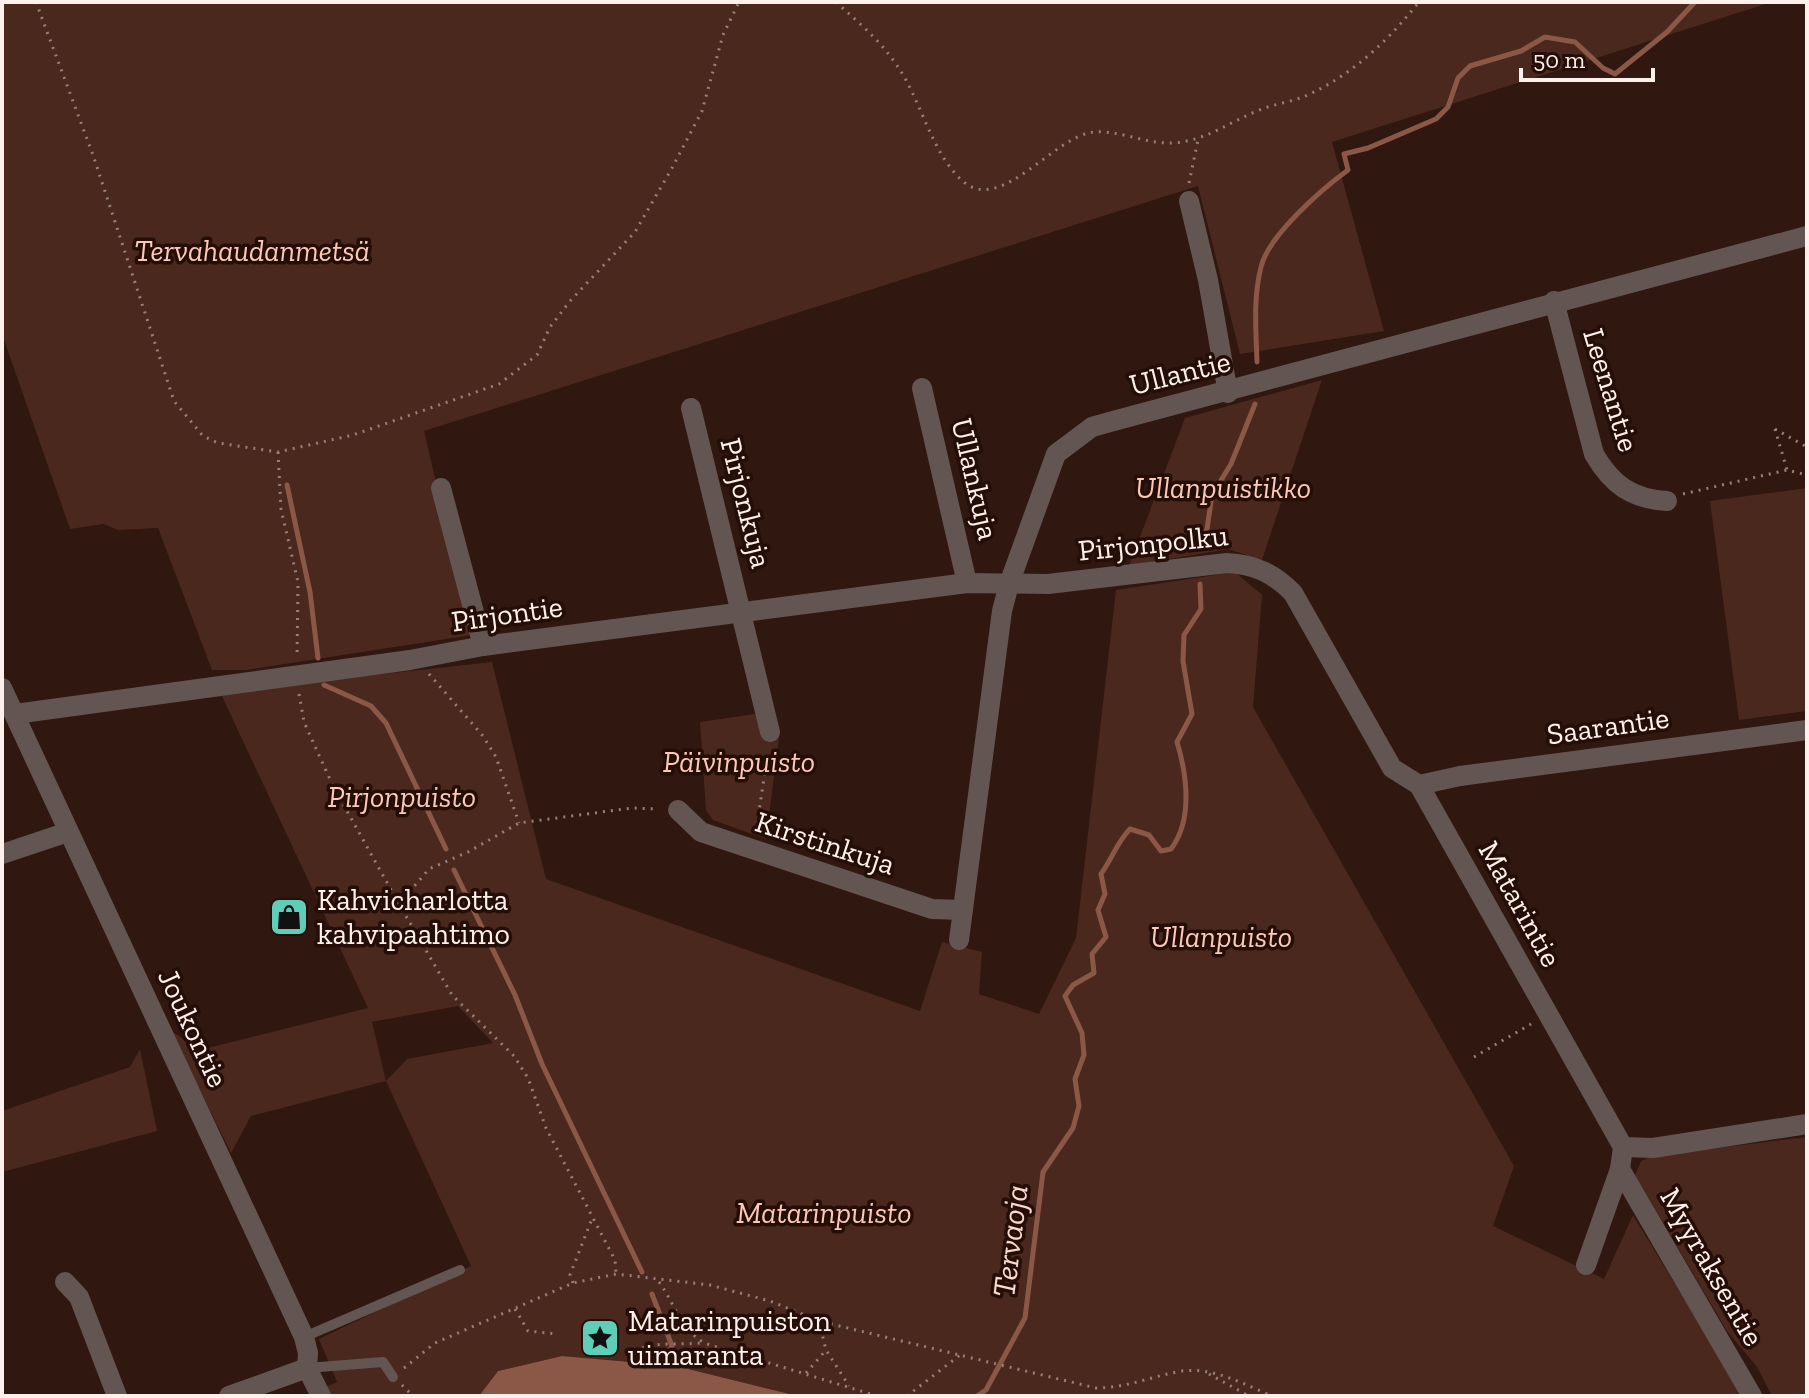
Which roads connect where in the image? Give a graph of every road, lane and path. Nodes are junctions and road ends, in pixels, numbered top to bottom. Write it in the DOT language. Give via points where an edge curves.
graph roads {
  1 [pos="36,2"];
  2 [pos="739,2"];
  3 [pos="836,2"];
  4 [pos="1419,2"];
  5 [pos="1198,140"];
  6 [pos="1189,201"];
  7 [pos="1807,236"];
  8 [pos="1554,301"];
  9 [pos="922,388"];
  10 [pos="1228,393"];
  11 [pos="691,408"];
  12 [pos="1807,447"];
  13 [pos="278,452"];
  14 [pos="1787,470"];
  15 [pos="1807,475"];
  16 [pos="441,488"];
  17 [pos="1667,501"];
  18 [pos="967,583"];
  19 [pos="1009,584"];
  20 [pos="1293,593"];
  21 [pos="743,614"];
  22 [pos="483,646"];
  23 [pos="410,660"];
  24 [pos="297,673"];
  25 [pos="2,688"];
  26 [pos="15,714"];
  27 [pos="1807,730"];
  28 [pos="770,732"];
  29 [pos="1419,785"];
  30 [pos="678,810"];
  31 [pos="519,823"];
  32 [pos="68,832"];
  33 [pos="752,851"];
  34 [pos="2,854"];
  35 [pos="399,904"];
  36 [pos="963,910"];
  37 [pos="959,940"];
  38 [pos="1548,1015"];
  39 [pos="1474,1057"];
  40 [pos="1807,1124"];
  41 [pos="1623,1147"];
  42 [pos="1620,1169"];
  43 [pos="593,1216"];
  44 [pos="1586,1265"];
  45 [pos="460,1270"];
  46 [pos="616,1274"];
  47 [pos="65,1282"];
  48 [pos="659,1282"];
  49 [pos="573,1283"];
  50 [pos="515,1309"];
  51 [pos="819,1321"];
  52 [pos="558,1334"];
  53 [pos="304,1337"];
  54 [pos="704,1343"];
  55 [pos="642,1348"];
  56 [pos="826,1350"];
  57 [pos="960,1355"];
  58 [pos="307,1368"];
  59 [pos="1206,1372"];
  60 [pos="806,1373"];
  61 [pos="393,1377"];
  62 [pos="850,1388"];
  63 [pos="117,1396"];
  64 [pos="229,1396"];
  65 [pos="321,1396"];
  66 [pos="386,1396"];
  67 [pos="877,1396"];
  68 [pos="907,1396"];
  69 [pos="1249,1396"];
  70 [pos="1272,1396"];
  71 [pos="1752,1396"];
  1 -- 13 [label="path" via="174,401 203,436"];
  2 -- 13 [label="path" via="723,35 702,111 672,168 635,232 570,301 537,355 499,384 353,435"];
  3 -- 5 [label="path" via="877,39 900,69 948,162 967,184 986,190 1013,182 1065,143 1093,132 1167,143"];
  4 -- 5 [label="path" via="1396,31 1342,78"];
  5 -- 6 [label="path"];
  6 -- 10 [label="street"];
  7 -- 8 [label="street, Ullantie"];
  8 -- 10 [label="street, Ullantie"];
  8 -- 17 [label="street, Leenantie" via="1599,463 1623,490"];
  9 -- 18 [label="street, Ullankuja"];
  10 -- 19 [label="street, Ullantie" via="1092,427 1056,454"];
  11 -- 21 [label="street, Pirjonkuja"];
  12 -- 14 [label="path" via="1775,429"];
  13 -- 24 [label="path" via="281,509 298,582"];
  14 -- 15 [label="path"];
  14 -- 17 [label="path"];
  16 -- 22 [label="street"];
  18 -- 19 [label="street, Pirjontie"];
  18 -- 21 [label="street, Pirjontie"];
  19 -- 20 [label="street, Pirjonpolku" via="1246,563"];
  19 -- 36 [label="street, Ullantie"];
  20 -- 29 [label="street, Matarintie" via="1392,768"];
  21 -- 22 [label="street, Pirjontie"];
  21 -- 28 [label="street, Pirjonkuja"];
  22 -- 23 [label="street, Pirjontie"];
  23 -- 24 [label="street, Pirjontie"];
  23 -- 31 [label="path" via="435,678 483,736"];
  24 -- 26 [label="street, Pirjontie"];
  24 -- 35 [label="path" via="304,722"];
  25 -- 26 [label="street, Joukontie"];
  26 -- 32 [label="street, Joukontie"];
  27 -- 29 [label="street, Saarantie"];
  28 -- 33 [label="path"];
  29 -- 38 [label="street, Matarintie"];
  30 -- 31 [label="path" via="632,808"];
  30 -- 33 [label="street, Kirstinkuja" via="701,832"];
  31 -- 35 [label="path" via="429,869"];
  32 -- 34 [label="street"];
  32 -- 53 [label="street, Joukontie"];
  33 -- 36 [label="street, Kirstinkuja" via="932,909"];
  35 -- 43 [label="path" via="452,995 514,1056 528,1078 546,1128"];
  36 -- 37 [label="street, Ullantie"];
  38 -- 39 [label="path"];
  38 -- 41 [label="street, Matarintie"];
  40 -- 41 [label="street" via="1653,1148"];
  41 -- 42 [label="street"];
  42 -- 44 [label="street"];
  42 -- 71 [label="street, Myyraksentie"];
  43 -- 46 [label="path" via="615,1260"];
  43 -- 49 [label="path" via="570,1275"];
  45 -- 53 [label="lane"];
  46 -- 48 [label="path"];
  46 -- 49 [label="path"];
  47 -- 63 [label="street" via="79,1297"];
  48 -- 51 [label="path" via="710,1285"];
  48 -- 54 [label="path" via="681,1325"];
  49 -- 50 [label="path"];
  50 -- 52 [label="path" via="528,1331"];
  50 -- 61 [label="path" via="435,1343"];
  51 -- 56 [label="path"];
  51 -- 57 [label="path"];
  53 -- 58 [label="street, Joukontie"];
  54 -- 55 [label="path"];
  54 -- 60 [label="path"];
  56 -- 60 [label="path"];
  56 -- 62 [label="path"];
  57 -- 59 [label="path" via="1096,1388 1124,1388 1183,1371"];
  57 -- 68 [label="path"];
  58 -- 61 [label="lane" via="383,1362"];
  58 -- 64 [label="street"];
  58 -- 65 [label="street, Joukontie"];
  59 -- 69 [label="path"];
  59 -- 70 [label="path"];
  60 -- 62 [label="path"];
  61 -- 66 [label="path"];
  62 -- 67 [label="path"];
}
